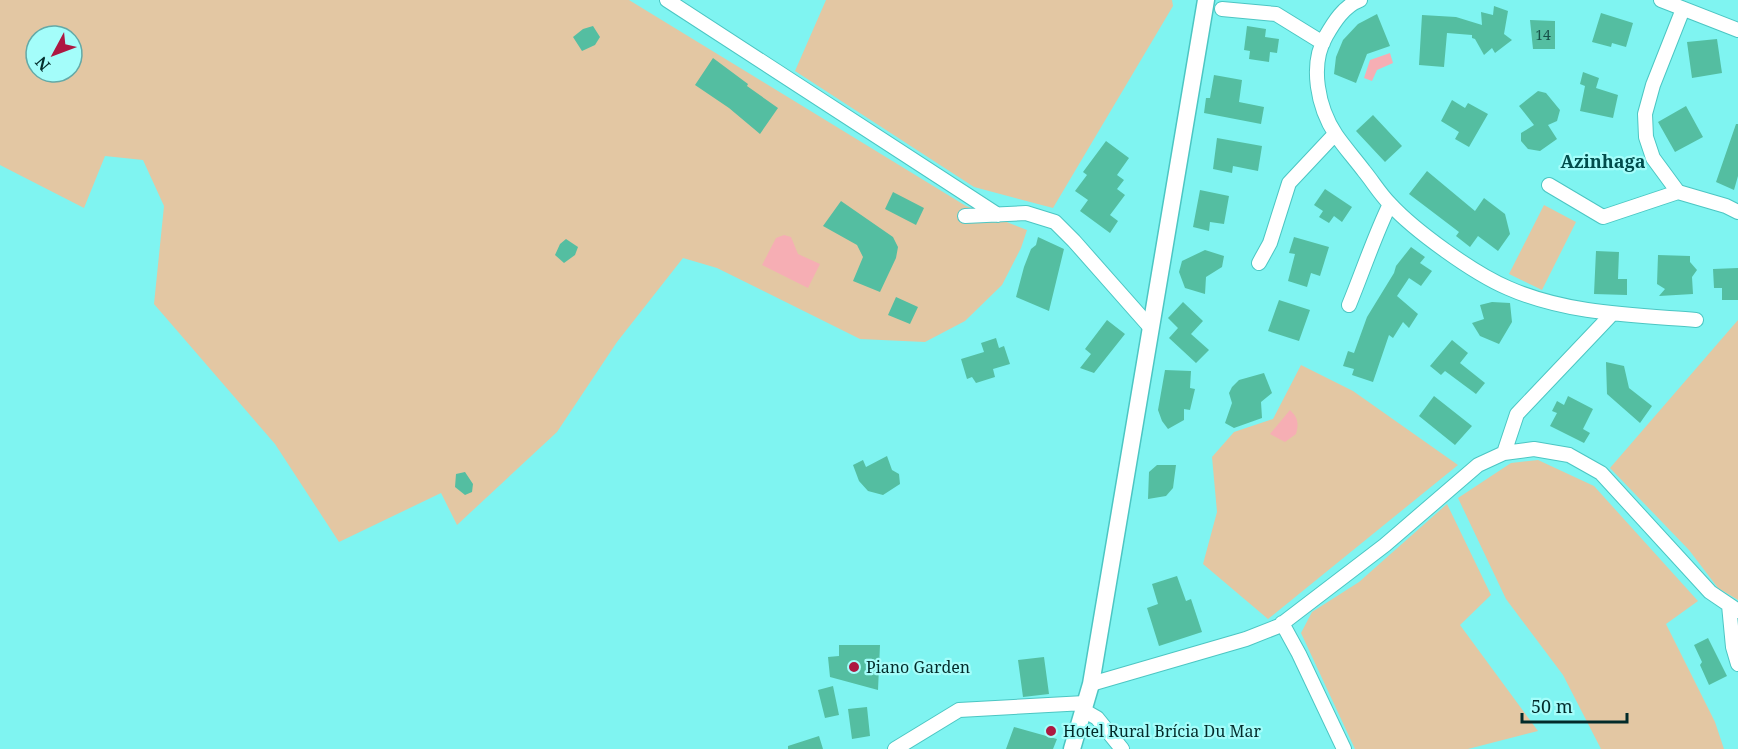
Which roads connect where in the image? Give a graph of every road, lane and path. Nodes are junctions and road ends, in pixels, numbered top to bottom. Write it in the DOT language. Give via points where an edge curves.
graph roads {
  1 [pos="1360,0"];
  2 [pos="1661,0"];
  3 [pos="673,2"];
  4 [pos="1202,2"];
  5 [pos="1222,9"];
  6 [pos="1683,9"];
  7 [pos="1738,30"];
  8 [pos="1323,43"];
  9 [pos="1335,134"];
  10 [pos="1549,185"];
  11 [pos="1678,192"];
  12 [pos="1390,204"];
  13 [pos="1738,212"];
  14 [pos="998,215"];
  15 [pos="964,216"];
  16 [pos="1259,263"];
  17 [pos="1349,305"];
  18 [pos="1612,314"];
  19 [pos="1696,320"];
  20 [pos="1150,327"];
  21 [pos="1504,453"];
  22 [pos="1734,608"];
  23 [pos="1282,623"];
  24 [pos="1738,664"];
  25 [pos="1091,684"];
  26 [pos="1084,706"];
  27 [pos="895,749"];
  28 [pos="1072,749"];
  29 [pos="1122,749"];
  30 [pos="1344,749"];
  1 -- 8 [label="street" via="1336,18"];
  2 -- 6 [label="street"];
  3 -- 14 [label="street"];
  4 -- 20 [label="street"];
  5 -- 8 [label="street" via="1276,14"];
  6 -- 7 [label="street"];
  6 -- 11 [label="street" via="1645,114 1646,137 1653,158"];
  8 -- 9 [label="street" via="1317,81 1323,109"];
  9 -- 12 [label="street"];
  9 -- 16 [label="street" via="1289,183 1270,243"];
  10 -- 11 [label="street" via="1603,217"];
  11 -- 13 [label="street"];
  12 -- 17 [label="street"];
  12 -- 18 [label="street" via="1426,236 1506,288 1542,301"];
  14 -- 15 [label="street"];
  14 -- 20 [label="street" via="1026,213 1054,222"];
  18 -- 19 [label="street"];
  18 -- 21 [label="street" via="1516,414"];
  20 -- 25 [label="street"];
  21 -- 22 [label="street" via="1534,449 1569,455 1602,473 1710,592"];
  21 -- 23 [label="street" via="1478,465 1385,545"];
  22 -- 24 [label="street" via="1733,647"];
  23 -- 25 [label="street" via="1246,639"];
  23 -- 30 [label="street"];
  25 -- 26 [label="street"];
  26 -- 27 [label="street" via="959,710"];
  26 -- 28 [label="street"];
  26 -- 29 [label="street"];
}
